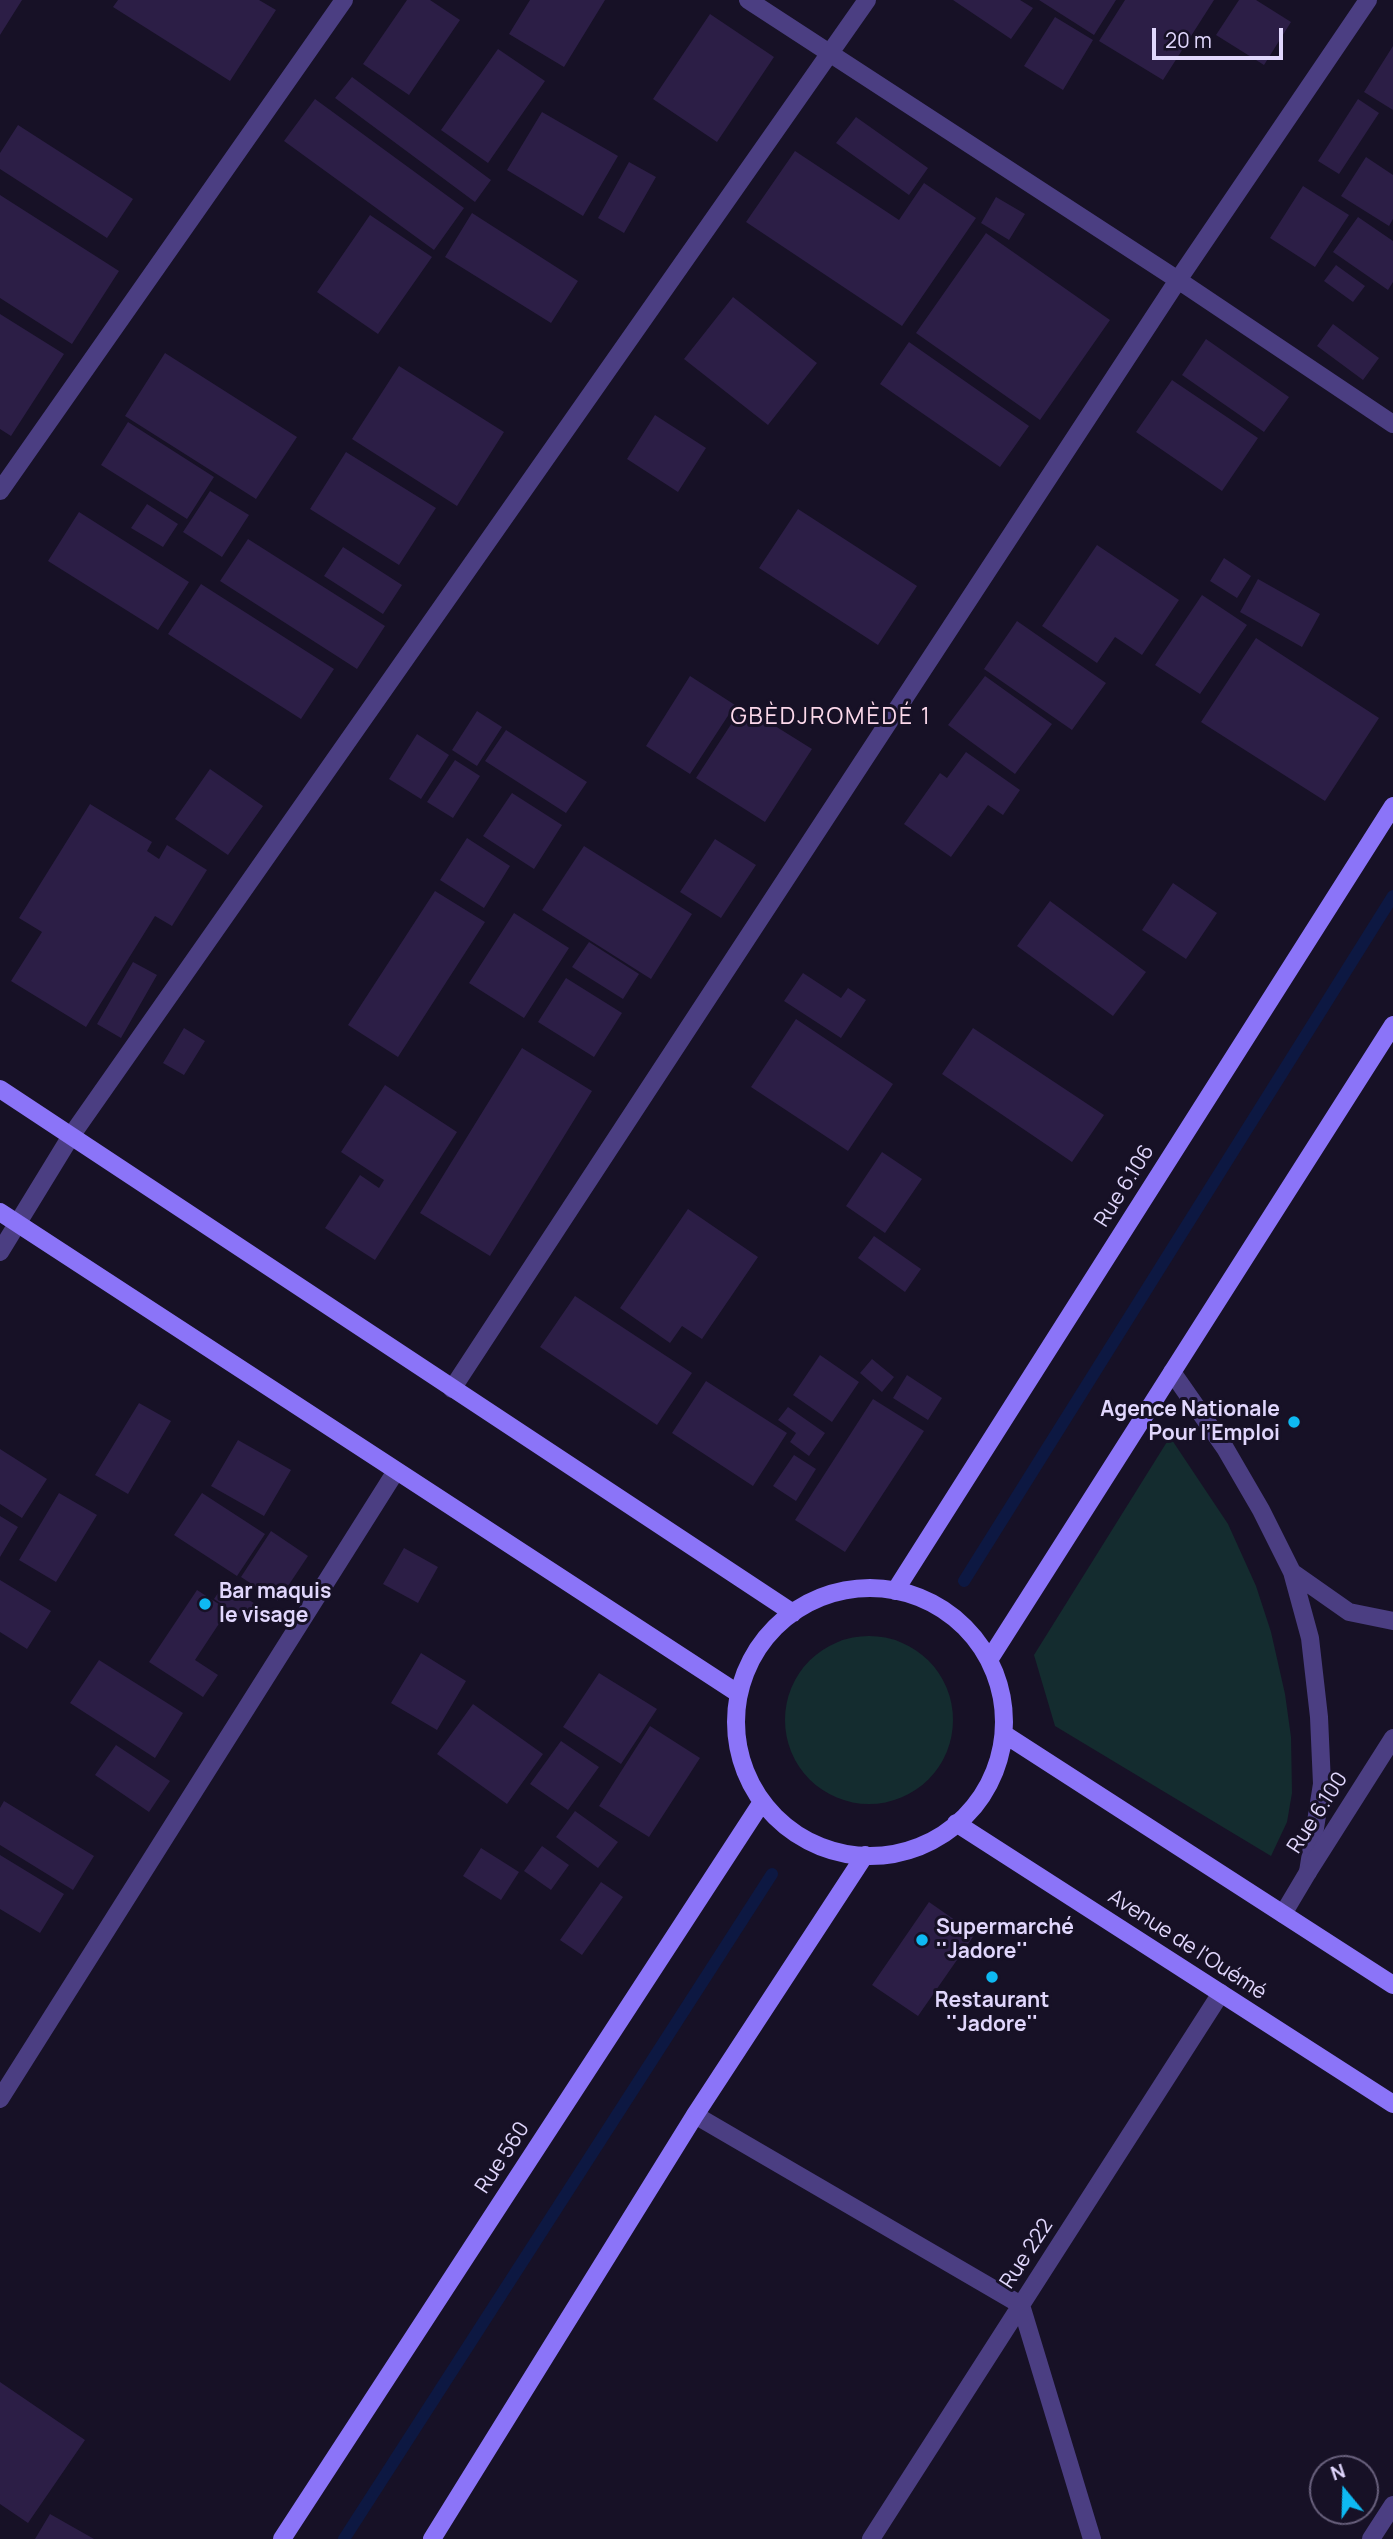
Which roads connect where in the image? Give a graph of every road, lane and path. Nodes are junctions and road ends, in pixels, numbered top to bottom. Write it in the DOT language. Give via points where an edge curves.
graph roads {
  1 [pos="344,0"];
  2 [pos="748,0"];
  3 [pos="867,0"];
  4 [pos="1368,0"];
  5 [pos="829,55"];
  6 [pos="1178,280"];
  7 [pos="1393,424"];
  8 [pos="0,491"];
  9 [pos="1393,806"];
  10 [pos="1393,1025"];
  11 [pos="0,1089"];
  12 [pos="71,1136"];
  13 [pos="0,1212"];
  14 [pos="17,1223"];
  15 [pos="0,1252"];
  16 [pos="1171,1372"];
  17 [pos="452,1389"];
  18 [pos="396,1471"];
  19 [pos="1292,1572"];
  20 [pos="895,1591"];
  21 [pos="793,1613"];
  22 [pos="1393,1621"];
  23 [pos="989,1660"];
  24 [pos="739,1694"];
  25 [pos="1004,1734"];
  26 [pos="1393,1738"];
  27 [pos="762,1802"];
  28 [pos="956,1823"];
  29 [pos="865,1855"];
  30 [pos="1307,1872"];
  31 [pos="1283,1914"];
  32 [pos="1393,1985"];
  33 [pos="1221,1993"];
  34 [pos="0,2099"];
  35 [pos="1393,2104"];
  36 [pos="695,2115"];
  37 [pos="1021,2305"];
  38 [pos="1393,2505"];
  39 [pos="282,2539"];
  40 [pos="432,2539"];
  41 [pos="871,2539"];
  42 [pos="1091,2539"];
  43 [pos="1371,2539"];
  1 -- 8 [label="street"];
  2 -- 5 [label="street"];
  3 -- 5 [label="street"];
  4 -- 6 [label="street"];
  5 -- 6 [label="street"];
  5 -- 12 [label="street"];
  6 -- 7 [label="street"];
  6 -- 17 [label="street"];
  9 -- 20 [label="main road, Rue 6.106"];
  10 -- 16 [label="main road"];
  11 -- 12 [label="main road"];
  12 -- 14 [label="street"];
  12 -- 17 [label="main road"];
  13 -- 14 [label="main road"];
  14 -- 15 [label="street"];
  14 -- 18 [label="main road"];
  16 -- 19 [label="street" via="1225,1448"];
  16 -- 23 [label="main road"];
  17 -- 21 [label="main road"];
  18 -- 24 [label="main road"];
  18 -- 34 [label="street"];
  19 -- 22 [label="street" via="1349,1612"];
  19 -- 30 [label="street" via="1310,1638 1319,1717 1322,1784"];
  20 -- 21 [label="main road" via="841,1591"];
  20 -- 23 [label="main road" via="924,1599 950,1614 972,1634"];
  21 -- 24 [label="main road" via="758,1648"];
  23 -- 25 [label="main road" via="1002,1695"];
  24 -- 27 [label="main road" via="736,1732 741,1757"];
  25 -- 28 [label="main road" via="989,1783"];
  25 -- 31 [label="main road"];
  26 -- 30 [label="street, Rue 6.100"];
  27 -- 29 [label="main road" via="783,1824 808,1840 835,1851"];
  27 -- 39 [label="main road, Rue 560"];
  28 -- 29 [label="main road" via="907,1850"];
  28 -- 33 [label="main road, Avenue de l'Ouémé"];
  29 -- 36 [label="main road"];
  30 -- 31 [label="street, Rue 6.100"];
  31 -- 32 [label="main road"];
  33 -- 35 [label="main road, Avenue de l'Ouémé"];
  33 -- 37 [label="street, Rue 222"];
  36 -- 37 [label="street"];
  36 -- 40 [label="main road"];
  37 -- 41 [label="street, Rue 222"];
  37 -- 42 [label="street"];
  38 -- 43 [label="street"];
}
